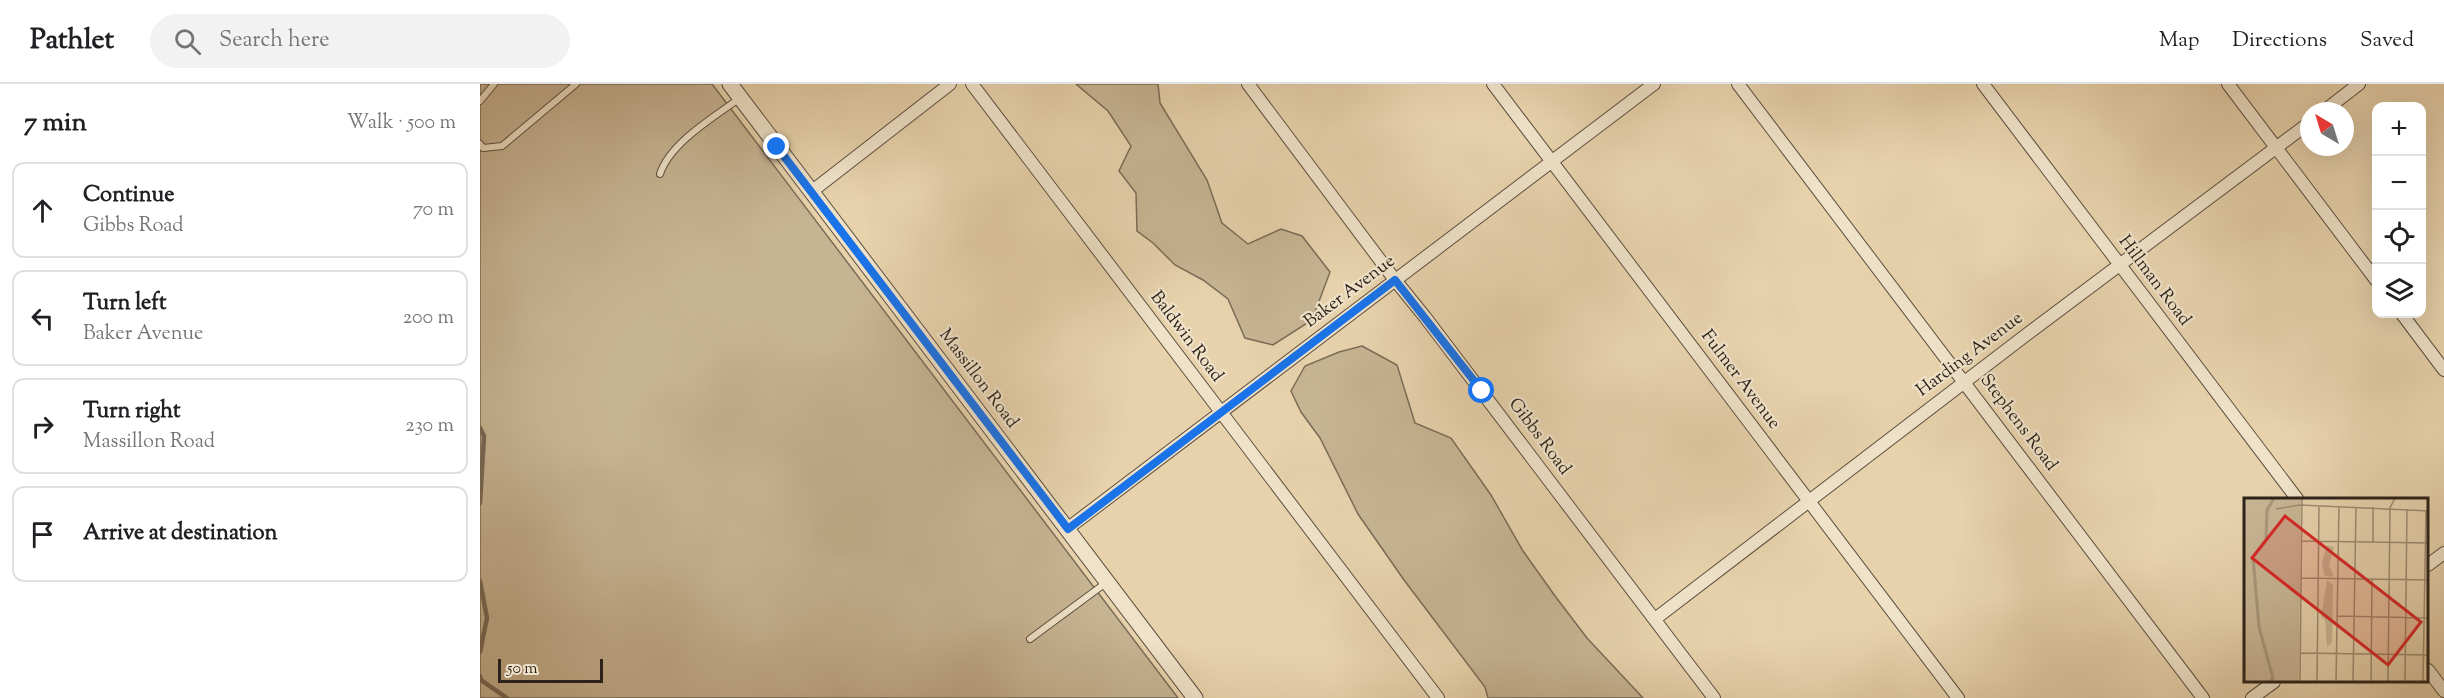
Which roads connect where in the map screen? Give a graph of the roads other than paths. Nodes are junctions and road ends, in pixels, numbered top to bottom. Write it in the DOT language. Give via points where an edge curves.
graph roads {
  1 [pos="494,84"];
  2 [pos="576,84"];
  3 [pos="730,84"];
  4 [pos="950,84"];
  5 [pos="972,84"];
  6 [pos="1248,84"];
  7 [pos="1493,84"];
  8 [pos="1654,84"];
  9 [pos="1738,84"];
  10 [pos="1983,84"];
  11 [pos="2228,84"];
  12 [pos="2359,84"];
  13 [pos="740,98"];
  14 [pos="480,101"];
  15 [pos="2336,102"];
  16 [pos="2300,130"];
  17 [pos="480,144"];
  18 [pos="2276,148"];
  19 [pos="1552,162"];
  20 [pos="660,174"];
  21 [pos="811,192"];
  22 [pos="2119,265"];
  23 [pos="2372,275"];
  24 [pos="1395,280"];
  25 [pos="2405,318"];
  26 [pos="2444,370"];
  27 [pos="1964,382"];
  28 [pos="1221,412"];
  29 [pos="2296,498"];
  30 [pos="1808,501"];
  31 [pos="1068,529"];
  32 [pos="2444,552"];
  33 [pos="2429,563"];
  34 [pos="1107,582"];
  35 [pos="1655,619"];
  36 [pos="1030,639"];
  37 [pos="2429,672"];
  38 [pos="2271,683"];
  39 [pos="2444,691"];
  40 [pos="1195,698"];
  41 [pos="1438,698"];
  42 [pos="1714,698"];
  43 [pos="1958,698"];
  44 [pos="2203,698"];
  45 [pos="2252,698"];
  1 -- 14 [label="lane"];
  2 -- 17 [label="lane" via="502,146 483,148"];
  3 -- 13 [label="street, Massillon Road"];
  4 -- 21 [label="street"];
  5 -- 28 [label="street, Baldwin Road"];
  6 -- 24 [label="street, Gibbs Road"];
  7 -- 19 [label="street, Fulmer Avenue"];
  8 -- 19 [label="street, Baker Avenue"];
  9 -- 27 [label="street, Stephens Road"];
  10 -- 22 [label="street, Hillman Road"];
  11 -- 18 [label="street"];
  12 -- 15 [label="street"];
  13 -- 20 [label="lane" via="677,147"];
  13 -- 21 [label="street, Massillon Road"];
  16 -- 18 [label="street, Harding Avenue"];
  18 -- 22 [label="street, Harding Avenue"];
  18 -- 23 [label="street"];
  19 -- 24 [label="street, Baker Avenue"];
  19 -- 30 [label="street, Fulmer Avenue"];
  21 -- 31 [label="street, Massillon Road"];
  22 -- 27 [label="street, Harding Avenue"];
  22 -- 29 [label="street, Hillman Road"];
  24 -- 28 [label="street, Baker Avenue"];
  24 -- 35 [label="street, Gibbs Road"];
  25 -- 26 [label="street"];
  27 -- 30 [label="street, Harding Avenue"];
  27 -- 44 [label="street, Stephens Road"];
  28 -- 31 [label="street, Baker Avenue"];
  28 -- 41 [label="street, Baldwin Road"];
  30 -- 35 [label="street, Harding Avenue"];
  30 -- 43 [label="street, Fulmer Avenue"];
  31 -- 34 [label="street, Massillon Road"];
  32 -- 33 [label="street"];
  34 -- 36 [label="lane"];
  34 -- 40 [label="street, Massillon Road"];
  35 -- 42 [label="street, Gibbs Road"];
  37 -- 39 [label="street"];
  38 -- 45 [label="street"];
}
